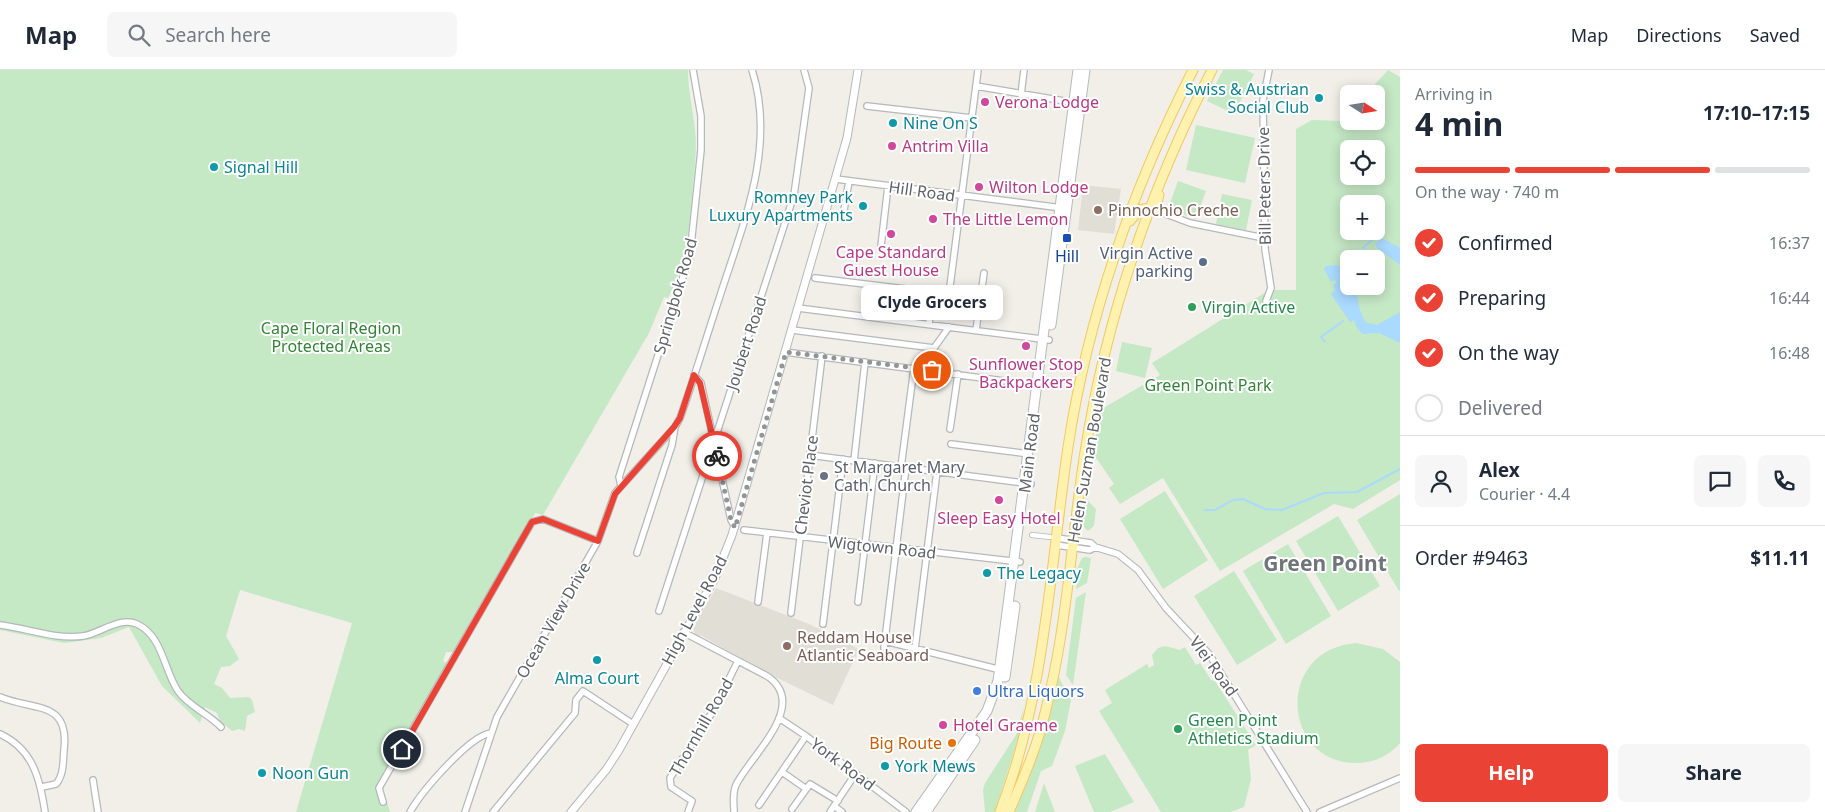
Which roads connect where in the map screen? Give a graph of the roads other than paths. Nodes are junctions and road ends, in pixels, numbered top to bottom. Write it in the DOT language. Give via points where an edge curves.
graph roads {
  1 [pos="693,70"];
  2 [pos="752,70"];
  3 [pos="804,70"];
  4 [pos="858,70"];
  5 [pos="978,70"];
  6 [pos="1024,70"];
  7 [pos="1078,70"];
  8 [pos="1085,70"];
  9 [pos="1193,70"];
  10 [pos="1212,70"];
  11 [pos="1269,70"];
  12 [pos="976,86"];
  13 [pos="1021,95"];
  14 [pos="1077,104"];
  15 [pos="867,106"];
  16 [pos="972,118"];
  17 [pos="1173,150"];
  18 [pos="836,179"];
  19 [pos="849,181"];
  20 [pos="888,186"];
  21 [pos="962,196"];
  22 [pos="1064,208"];
  23 [pos="1150,208"];
  24 [pos="844,210"];
  25 [pos="1160,211"];
  26 [pos="1171,217"];
  27 [pos="1144,221"];
  28 [pos="1264,238"];
  29 [pos="881,246"];
  30 [pos="984,273"];
  31 [pos="815,278"];
  32 [pos="1106,287"];
  33 [pos="933,292"];
  34 [pos="949,294"];
  35 [pos="980,298"];
  36 [pos="1266,301"];
  37 [pos="798,308"];
  38 [pos="929,324"];
  39 [pos="949,327"];
  40 [pos="792,330"];
  41 [pos="976,330"];
  42 [pos="1046,339"];
  43 [pos="934,348"];
  44 [pos="786,352"];
  45 [pos="822,356"];
  46 [pos="865,362"];
  47 [pos="914,368"];
  48 [pos="932,370"];
  49 [pos="958,374"];
  50 [pos="694,375"];
  51 [pos="1040,386"];
  52 [pos="674,427"];
  53 [pos="950,429"];
  54 [pos="714,442"];
  55 [pos="950,444"];
  56 [pos="1029,454"];
  57 [pos="817,456"];
  58 [pos="843,459"];
  59 [pos="854,460"];
  60 [pos="875,464"];
  61 [pos="903,467"];
  62 [pos="937,471"];
  63 [pos="1028,483"];
  64 [pos="621,486"];
  65 [pos="735,528"];
  66 [pos="744,530"];
  67 [pos="767,533"];
  68 [pos="1032,535"];
  69 [pos="800,538"];
  70 [pos="1054,540"];
  71 [pos="598,541"];
  72 [pos="833,541"];
  73 [pos="1073,544"];
  74 [pos="865,545"];
  75 [pos="895,548"];
  76 [pos="927,551"];
  77 [pos="637,553"];
  78 [pos="1018,562"];
  79 [pos="758,602"];
  80 [pos="858,602"];
  81 [pos="659,611"];
  82 [pos="791,613"];
  83 [pos="823,624"];
  84 [pos="0,625"];
  85 [pos="683,632"];
  86 [pos="885,641"];
  87 [pos="884,648"];
  88 [pos="915,649"];
  89 [pos="738,661"];
  90 [pos="1000,670"];
  91 [pos="0,697"];
  92 [pos="779,718"];
  93 [pos="633,724"];
  94 [pos="222,727"];
  95 [pos="491,733"];
  96 [pos="0,734"];
  97 [pos="806,736"];
  98 [pos="782,772"];
  99 [pos="856,773"];
  100 [pos="1400,778"];
  101 [pos="93,780"];
  102 [pos="807,786"];
  103 [pos="42,788"];
  104 [pos="383,802"];
  105 [pos="836,804"];
  106 [pos="760,805"];
  107 [pos="792,809"];
  108 [pos="45,812"];
  109 [pos="98,812"];
  110 [pos="410,812"];
  111 [pos="465,812"];
  112 [pos="493,812"];
  113 [pos="571,812"];
  114 [pos="688,812"];
  115 [pos="734,812"];
  116 [pos="830,812"];
  117 [pos="842,812"];
  118 [pos="906,812"];
  119 [pos="916,812"];
  120 [pos="926,812"];
  121 [pos="1000,812"];
  122 [pos="1009,812"];
  123 [pos="1307,812"];
  124 [pos="1320,812"];
  1 -- 64 [label="street, Springbok Road" via="701,133 691,246 619,477"];
  2 -- 50 [label="street, Ocean View Drive" via="757,88 760,135 755,187"];
  3 -- 54 [label="street, Joubert Road" via="808,88 794,195"];
  4 -- 18 [label="street, High Level Road" via="851,123"];
  5 -- 12 [label="street"];
  6 -- 13 [label="street"];
  7 -- 14 [label="main road, Main Road"];
  8 -- 14 [label="main road, Main Road"];
  9 -- 32 [label="main road, Helen Suzman Boulevard" via="1148,167"];
  10 -- 17 [label="main road, Helen Suzman Boulevard"];
  11 -- 28 [label="street, Bill Peters Drive" via="1263,94"];
  12 -- 13 [label="street"];
  12 -- 16 [label="street"];
  13 -- 14 [label="street"];
  14 -- 22 [label="main road, Main Road"];
  15 -- 16 [label="street"];
  16 -- 21 [label="street"];
  17 -- 23 [label="main road, Helen Suzman Boulevard"];
  17 -- 25 [label="main road" via="1170,168 1157,200"];
  18 -- 19 [label="street, Hill Road"];
  18 -- 37 [label="street, High Level Road"];
  19 -- 20 [label="street, Hill Road"];
  19 -- 24 [label="street"];
  20 -- 21 [label="street, Hill Road"];
  20 -- 29 [label="street"];
  21 -- 22 [label="street, Hill Road"];
  21 -- 34 [label="street"];
  22 -- 42 [label="main road, Main Road"];
  23 -- 25 [label="street"];
  23 -- 27 [label="main road, Helen Suzman Boulevard"];
  23 -- 32 [label="main road" via="1143,208 1132,217"];
  25 -- 26 [label="street"];
  26 -- 27 [label="street" via="1154,214"];
  26 -- 28 [label="street" via="1212,229"];
  27 -- 73 [label="main road, Helen Suzman Boulevard" via="1099,376"];
  28 -- 36 [label="street, Bill Peters Drive" via="1271,288"];
  30 -- 35 [label="street"];
  31 -- 33 [label="street"];
  32 -- 70 [label="main road, Helen Suzman Boulevard" via="1077,399"];
  33 -- 34 [label="street"];
  33 -- 38 [label="street"];
  34 -- 35 [label="street"];
  35 -- 41 [label="street"];
  37 -- 38 [label="street"];
  37 -- 40 [label="street, High Level Road"];
  38 -- 39 [label="street"];
  39 -- 41 [label="street"];
  39 -- 43 [label="street"];
  40 -- 43 [label="street"];
  40 -- 44 [label="street, High Level Road"];
  41 -- 42 [label="street"];
  42 -- 51 [label="main road, Main Road"];
  43 -- 48 [label="street"];
  44 -- 45 [label="street"];
  44 -- 65 [label="street, High Level Road"];
  45 -- 46 [label="street"];
  45 -- 69 [label="street, Cheviot Place"];
  46 -- 47 [label="street"];
  46 -- 59 [label="street"];
  47 -- 48 [label="street"];
  47 -- 61 [label="street"];
  48 -- 49 [label="street"];
  49 -- 51 [label="street"];
  49 -- 53 [label="street"];
  50 -- 52 [label="street, Ocean View Drive"];
  50 -- 54 [label="street" via="700,383"];
  51 -- 56 [label="main road, Main Road"];
  51 -- 63 [label="main road, Main Road"];
  52 -- 64 [label="street, Ocean View Drive"];
  52 -- 77 [label="street" via="672,445"];
  54 -- 65 [label="street"];
  54 -- 81 [label="street, Joubert Road"];
  55 -- 56 [label="street"];
  56 -- 63 [label="main road, Main Road"];
  57 -- 58 [label="street"];
  58 -- 59 [label="street"];
  58 -- 72 [label="street"];
  59 -- 60 [label="street"];
  60 -- 61 [label="street"];
  60 -- 74 [label="street"];
  61 -- 62 [label="street"];
  61 -- 75 [label="street"];
  62 -- 63 [label="street"];
  62 -- 76 [label="street"];
  63 -- 78 [label="main road, Main Road"];
  64 -- 71 [label="street, Ocean View Drive" via="612,499"];
  65 -- 85 [label="street, High Level Road" via="714,578"];
  66 -- 67 [label="street, Wigtown Road"];
  67 -- 69 [label="street, Wigtown Road"];
  67 -- 79 [label="street"];
  68 -- 70 [label="street"];
  69 -- 72 [label="street, Wigtown Road"];
  69 -- 82 [label="street, Cheviot Place"];
  70 -- 73 [label="street, Vlei Road"];
  70 -- 121 [label="main road, Helen Suzman Boulevard" via="1032,694 1014,772"];
  71 -- 95 [label="street, Ocean View Drive"];
  71 -- 104 [label="street" via="543,519 532,522 379,788"];
  72 -- 74 [label="street, Wigtown Road"];
  72 -- 83 [label="street"];
  73 -- 122 [label="main road, Helen Suzman Boulevard" via="1045,715"];
  73 -- 123 [label="street, Vlei Road" via="1091,543 1118,554 1134,566 1166,608 1203,645"];
  74 -- 75 [label="street, Wigtown Road"];
  74 -- 80 [label="street"];
  75 -- 76 [label="street, Wigtown Road"];
  75 -- 86 [label="street"];
  76 -- 78 [label="street, Wigtown Road"];
  76 -- 88 [label="street"];
  78 -- 90 [label="main road, Main Road"];
  78 -- 120 [label="main road, Main Road" via="1006,672 999,699"];
  84 -- 94 [label="street" via="71,637 96,633 126,622 137,624 157,645 178,691"];
  85 -- 89 [label="street"];
  85 -- 93 [label="street, High Level Road"];
  86 -- 87 [label="street"];
  86 -- 88 [label="street"];
  88 -- 90 [label="street"];
  89 -- 92 [label="street" via="770,679 779,688 782,697"];
  89 -- 114 [label="street, Thornhill Road" via="713,711 670,778 671,787 692,802"];
  90 -- 119 [label="main road, Main Road" via="995,693 986,711"];
  91 -- 103 [label="street" via="50,711 63,724 65,740 61,777 56,784"];
  92 -- 97 [label="street, York Road"];
  92 -- 115 [label="street" via="735,786"];
  93 -- 112 [label="street" via="583,691 576,700 576,713"];
  93 -- 113 [label="street, High Level Road" via="606,770"];
  95 -- 110 [label="street" via="480,736 454,759"];
  95 -- 111 [label="street, Ocean View Drive"];
  96 -- 103 [label="street" via="26,752"];
  97 -- 98 [label="street"];
  97 -- 99 [label="street, York Road"];
  98 -- 102 [label="street"];
  98 -- 106 [label="street"];
  99 -- 105 [label="street"];
  99 -- 118 [label="street, York Road"];
  100 -- 124 [label="street"];
  101 -- 109 [label="street"];
  102 -- 105 [label="street"];
  102 -- 107 [label="street"];
  103 -- 108 [label="street"];
  105 -- 116 [label="street"];
  105 -- 117 [label="street"];
}
